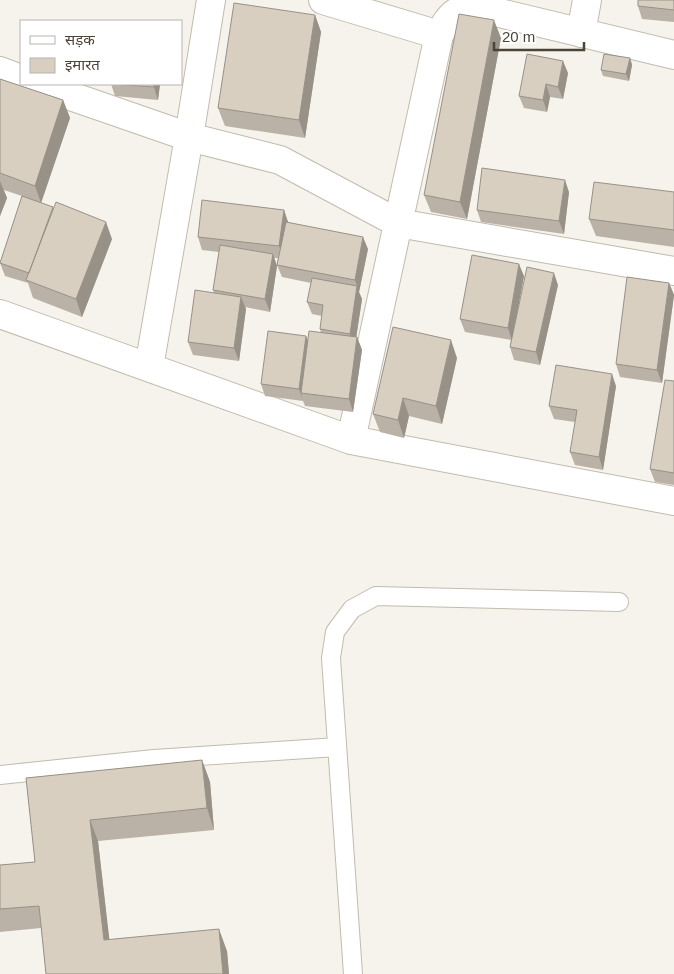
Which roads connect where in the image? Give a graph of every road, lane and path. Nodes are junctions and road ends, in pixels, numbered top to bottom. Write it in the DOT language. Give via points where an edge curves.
graph roads {
  1 [pos="210,0"];
  2 [pos="322,0"];
  3 [pos="587,0"];
  4 [pos="581,33"];
  5 [pos="439,35"];
  6 [pos="674,55"];
  7 [pos="0,71"];
  8 [pos="20,79"];
  9 [pos="39,85"];
  10 [pos="189,137"];
  11 [pos="398,223"];
  12 [pos="674,271"];
  13 [pos="0,314"];
  14 [pos="149,367"];
  15 [pos="351,440"];
  16 [pos="674,501"];
  17 [pos="619,602"];
  18 [pos="337,747"];
  19 [pos="0,776"];
  20 [pos="353,974"];
  1 -- 10 [label="street"];
  2 -- 5 [label="street"];
  3 -- 4 [label="street"];
  4 -- 5 [label="street" via="483,9 466,9 450,15"];
  4 -- 6 [label="street"];
  5 -- 11 [label="street"];
  7 -- 8 [label="street"];
  9 -- 10 [label="street"];
  10 -- 11 [label="street" via="280,160"];
  10 -- 14 [label="street"];
  11 -- 12 [label="street"];
  11 -- 15 [label="street"];
  13 -- 14 [label="street"];
  14 -- 15 [label="street"];
  15 -- 16 [label="street"];
  17 -- 18 [label="lane" via="376,596 352,609 336,632 331,658"];
  18 -- 19 [label="lane" via="154,759"];
  18 -- 20 [label="lane"];
}
